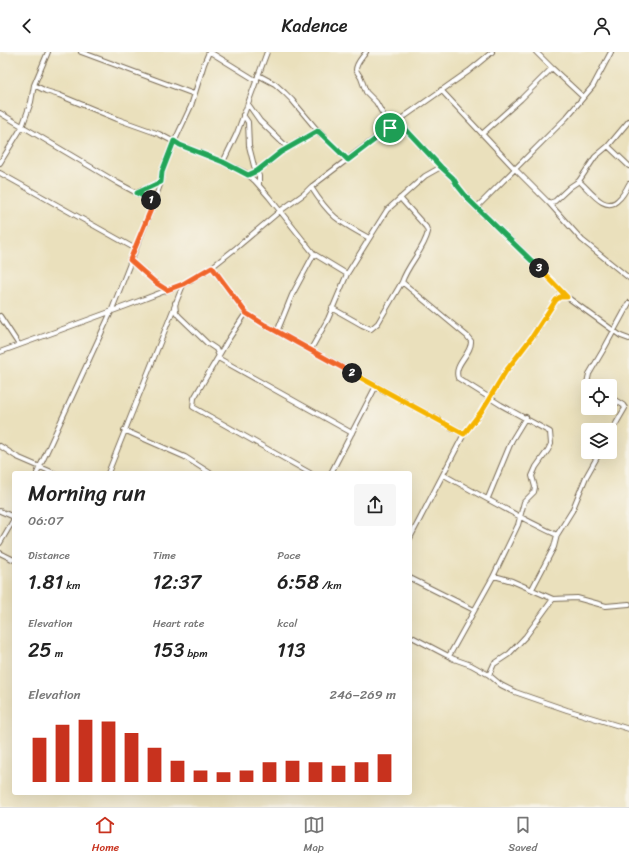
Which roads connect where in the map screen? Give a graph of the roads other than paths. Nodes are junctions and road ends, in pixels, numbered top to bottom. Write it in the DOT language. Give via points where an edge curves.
graph roads {
  1 [pos="48,52"];
  2 [pos="81,52"];
  3 [pos="210,52"];
  4 [pos="267,52"];
  5 [pos="366,52"];
  6 [pos="492,52"];
  7 [pos="536,52"];
  8 [pos="611,52"];
  9 [pos="552,68"];
  10 [pos="258,75"];
  11 [pos="256,81"];
  12 [pos="34,85"];
  13 [pos="441,90"];
  14 [pos="194,94"];
  15 [pos="583,97"];
  16 [pos="248,104"];
  17 [pos="0,113"];
  18 [pos="243,114"];
  19 [pos="398,121"];
  20 [pos="629,121"];
  21 [pos="22,127"];
  22 [pos="390,128"];
  23 [pos="318,131"];
  24 [pos="482,134"];
  25 [pos="174,141"];
  26 [pos="608,146"];
  27 [pos="288,148"];
  28 [pos="348,160"];
  29 [pos="223,162"];
  30 [pos="0,163"];
  31 [pos="629,166"];
  32 [pos="441,167"];
  33 [pos="515,170"];
  34 [pos="257,171"];
  35 [pos="0,173"];
  36 [pos="248,175"];
  37 [pos="579,181"];
  38 [pos="161,182"];
  39 [pos="629,184"];
  40 [pos="259,185"];
  41 [pos="311,187"];
  42 [pos="137,193"];
  43 [pos="400,198"];
  44 [pos="154,202"];
  45 [pos="549,203"];
  46 [pos="477,208"];
  47 [pos="281,210"];
  48 [pos="369,238"];
  49 [pos="134,248"];
  50 [pos="314,254"];
  51 [pos="130,260"];
  52 [pos="212,267"];
  53 [pos="347,274"];
  54 [pos="629,278"];
  55 [pos="402,282"];
  56 [pos="183,284"];
  57 [pos="167,290"];
  58 [pos="567,297"];
  59 [pos="175,303"];
  60 [pos="629,303"];
  61 [pos="332,308"];
  62 [pos="110,312"];
  63 [pos="246,313"];
  64 [pos="0,316"];
  65 [pos="614,331"];
  66 [pos="277,332"];
  67 [pos="629,339"];
  68 [pos="19,345"];
  69 [pos="311,350"];
  70 [pos="0,352"];
  71 [pos="219,357"];
  72 [pos="588,379"];
  73 [pos="376,386"];
  74 [pos="490,398"];
  75 [pos="617,401"];
  76 [pos="526,417"];
  77 [pos="616,423"];
  78 [pos="124,430"];
  79 [pos="352,433"];
  80 [pos="464,434"];
  81 [pos="0,446"];
  82 [pos="596,459"];
  83 [pos="40,467"];
  84 [pos="38,471"];
  85 [pos="49,471"];
  86 [pos="109,471"];
  87 [pos="207,471"];
  88 [pos="306,471"];
  89 [pos="332,471"];
  90 [pos="444,475"];
  91 [pos="488,498"];
  92 [pos="0,511"];
  93 [pos="12,517"];
  94 [pos="520,518"];
  95 [pos="12,522"];
  96 [pos="412,529"];
  97 [pos="557,535"];
  98 [pos="0,544"];
  99 [pos="0,553"];
  100 [pos="12,559"];
  101 [pos="492,577"];
  102 [pos="412,579"];
  103 [pos="532,589"];
  104 [pos="553,599"];
  105 [pos="629,604"];
  106 [pos="474,610"];
  107 [pos="412,637"];
  108 [pos="449,656"];
  109 [pos="489,674"];
  110 [pos="629,729"];
  1 -- 12 [label="street"];
  2 -- 14 [label="street"];
  3 -- 11 [label="street"];
  3 -- 14 [label="street"];
  4 -- 10 [label="street"];
  5 -- 22 [label="street" via="356,70 362,78 366,92 376,102"];
  6 -- 13 [label="street"];
  7 -- 9 [label="street"];
  8 -- 15 [label="street" via="593,86"];
  9 -- 15 [label="street"];
  9 -- 24 [label="street"];
  10 -- 11 [label="street"];
  10 -- 23 [label="street" via="285,93"];
  11 -- 16 [label="street"];
  12 -- 21 [label="street"];
  12 -- 25 [label="street"];
  13 -- 19 [label="street"];
  13 -- 24 [label="street"];
  14 -- 25 [label="street"];
  15 -- 33 [label="street" via="555,130"];
  16 -- 18 [label="street"];
  16 -- 27 [label="street" via="260,121"];
  17 -- 21 [label="street"];
  18 -- 29 [label="street"];
  18 -- 34 [label="street" via="248,122 249,146"];
  19 -- 22 [label="street"];
  19 -- 32 [label="street"];
  20 -- 26 [label="street"];
  21 -- 30 [label="street"];
  21 -- 42 [label="street"];
  22 -- 28 [label="street"];
  23 -- 27 [label="street"];
  23 -- 28 [label="street"];
  24 -- 33 [label="street"];
  25 -- 29 [label="street"];
  25 -- 38 [label="street" via="162,172"];
  26 -- 31 [label="street"];
  26 -- 37 [label="street" via="595,157"];
  27 -- 34 [label="street"];
  28 -- 41 [label="street"];
  29 -- 36 [label="street"];
  32 -- 43 [label="street"];
  32 -- 46 [label="street"];
  33 -- 45 [label="street"];
  33 -- 46 [label="street"];
  34 -- 36 [label="street"];
  34 -- 40 [label="street"];
  35 -- 49 [label="street"];
  36 -- 40 [label="street"];
  37 -- 39 [label="street" via="606,204 618,200"];
  37 -- 45 [label="street"];
  38 -- 42 [label="street"];
  38 -- 44 [label="street"];
  40 -- 47 [label="street"];
  41 -- 47 [label="street"];
  41 -- 48 [label="street" via="334,218"];
  42 -- 44 [label="street"];
  43 -- 48 [label="street" via="387,210"];
  43 -- 55 [label="street" via="428,232"];
  44 -- 49 [label="street"];
  45 -- 54 [label="street" via="582,240"];
  46 -- 58 [label="street"];
  47 -- 50 [label="street"];
  47 -- 52 [label="street"];
  48 -- 53 [label="street"];
  49 -- 51 [label="street"];
  50 -- 53 [label="street"];
  50 -- 66 [label="street" via="292,295"];
  51 -- 57 [label="street"];
  51 -- 62 [label="street"];
  52 -- 56 [label="street"];
  52 -- 63 [label="street"];
  53 -- 61 [label="street"];
  55 -- 61 [label="street" via="378,323 371,329"];
  55 -- 74 [label="street" via="470,339 471,346 458,369 457,376"];
  56 -- 57 [label="street"];
  56 -- 59 [label="street"];
  57 -- 62 [label="street"];
  58 -- 65 [label="street"];
  58 -- 74 [label="street" via="556,300"];
  59 -- 71 [label="street" via="179,316 216,349"];
  59 -- 78 [label="street"];
  60 -- 65 [label="street"];
  61 -- 69 [label="street"];
  62 -- 68 [label="street"];
  62 -- 83 [label="street"];
  63 -- 66 [label="street"];
  63 -- 71 [label="street"];
  64 -- 68 [label="street"];
  65 -- 67 [label="street"];
  65 -- 72 [label="street"];
  66 -- 69 [label="street"];
  68 -- 70 [label="street"];
  69 -- 73 [label="street"];
  71 -- 79 [label="street"];
  71 -- 88 [label="street" via="194,398 193,407"];
  73 -- 79 [label="street"];
  73 -- 80 [label="street"];
  74 -- 76 [label="street"];
  74 -- 80 [label="street"];
  75 -- 77 [label="street" via="625,408"];
  76 -- 91 [label="street" via="512,440"];
  76 -- 94 [label="street" via="550,432 551,444 533,474 534,492 524,502"];
  78 -- 86 [label="street"];
  78 -- 87 [label="street" via="185,457"];
  79 -- 89 [label="street"];
  80 -- 90 [label="street"];
  81 -- 83 [label="street"];
  82 -- 97 [label="street" via="572,511"];
  83 -- 84 [label="street"];
  83 -- 85 [label="street"];
  90 -- 91 [label="street"];
  90 -- 96 [label="street"];
  91 -- 94 [label="street"];
  92 -- 93 [label="street"];
  94 -- 97 [label="street"];
  94 -- 101 [label="street"];
  95 -- 98 [label="street"];
  97 -- 103 [label="street" via="554,547"];
  99 -- 100 [label="street"];
  101 -- 103 [label="street"];
  101 -- 106 [label="street"];
  102 -- 106 [label="street"];
  103 -- 104 [label="street"];
  104 -- 105 [label="street" via="583,599 606,606"];
  104 -- 109 [label="street" via="526,636 512,651 494,664"];
  106 -- 108 [label="street"];
  107 -- 108 [label="street"];
  108 -- 109 [label="street"];
  109 -- 110 [label="street" via="507,689 524,696"];
}
